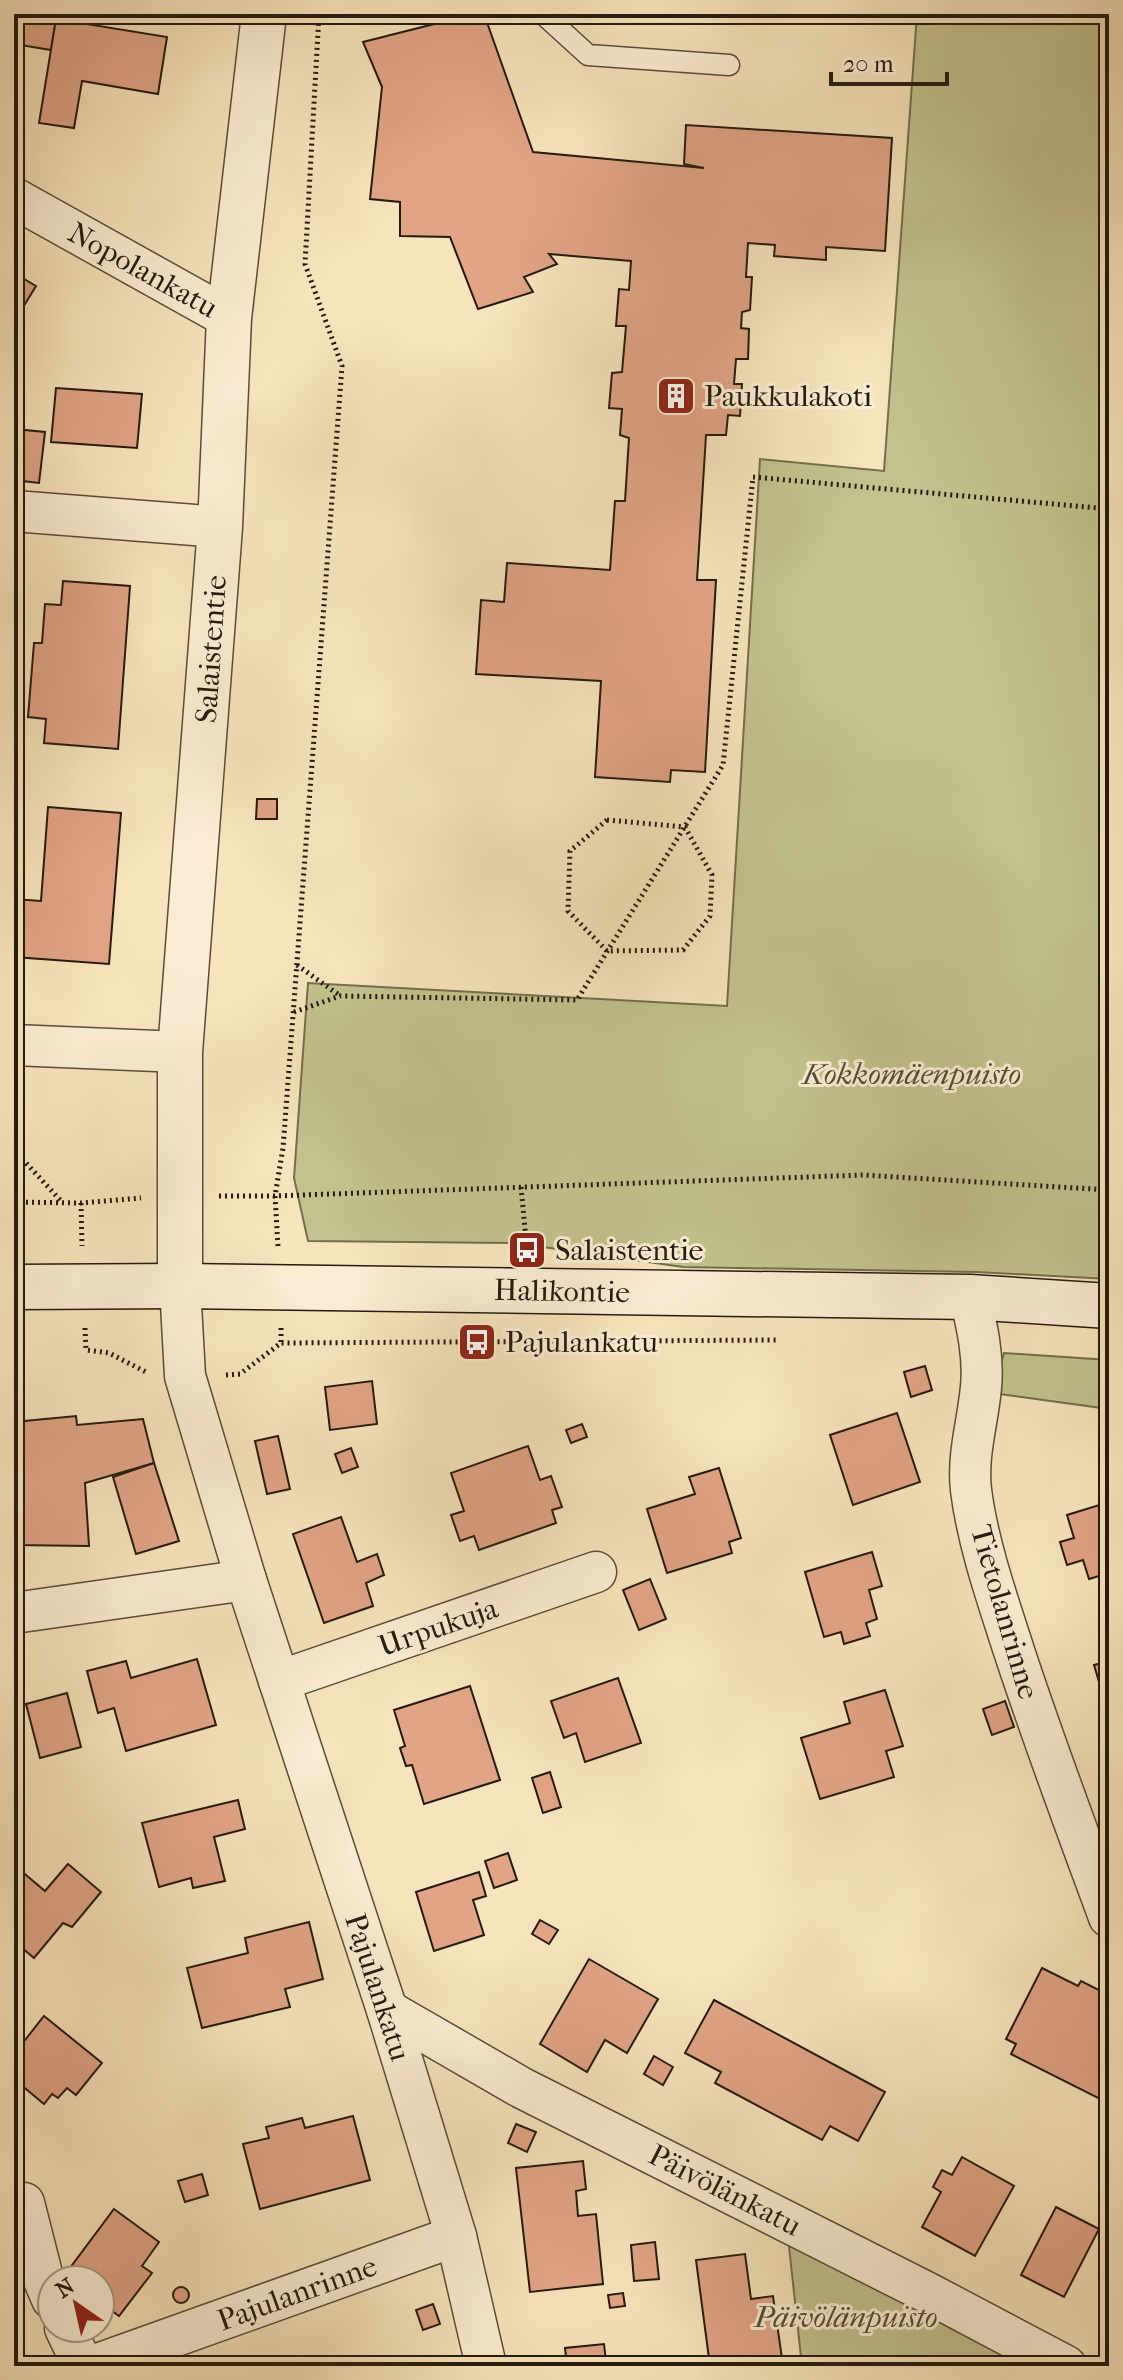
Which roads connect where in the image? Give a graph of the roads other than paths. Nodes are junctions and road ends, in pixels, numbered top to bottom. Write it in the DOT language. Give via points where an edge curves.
graph roads {
  1 [pos="264,14"];
  2 [pos="543,14"];
  3 [pos="729,65"];
  4 [pos="14,198"];
  5 [pos="229,318"];
  6 [pos="14,511"];
  7 [pos="220,527"];
  8 [pos="14,1045"];
  9 [pos="180,1052"];
  10 [pos="180,1286"];
  11 [pos="14,1287"];
  12 [pos="970,1297"];
  13 [pos="1109,1306"];
  14 [pos="596,1572"];
  15 [pos="246,1580"];
  16 [pos="14,1613"];
  17 [pos="279,1681"];
  18 [pos="1109,1917"];
  19 [pos="387,2010"];
  20 [pos="24,2203"];
  21 [pos="456,2236"];
  22 [pos="39,2264"];
  23 [pos="73,2344"];
  24 [pos="83,2366"];
  25 [pos="92,2366"];
  26 [pos="486,2366"];
  27 [pos="1066,2366"];
  1 -- 5 [label="street, Salaistentie"];
  2 -- 3 [label="lane" via="588,55"];
  4 -- 5 [label="street, Nopolankatu"];
  5 -- 7 [label="street, Salaistentie"];
  6 -- 7 [label="street"];
  7 -- 9 [label="street, Salaistentie"];
  8 -- 9 [label="street"];
  9 -- 10 [label="street, Salaistentie"];
  10 -- 11 [label="street, Halikontie"];
  10 -- 12 [label="street, Halikontie"];
  10 -- 15 [label="street, Pajulankatu" via="185,1376"];
  12 -- 13 [label="street, Halikontie"];
  12 -- 18 [label="street, Tietolanrinne" via="982,1385 970,1453 980,1535 1042,1736"];
  14 -- 17 [label="street, Urpukuja"];
  15 -- 16 [label="street"];
  15 -- 17 [label="street, Pajulankatu"];
  17 -- 19 [label="street, Pajulankatu"];
  19 -- 21 [label="street, Pajulankatu"];
  19 -- 27 [label="street, Päivölänkatu" via="522,2088"];
  20 -- 22 [label="street"];
  21 -- 25 [label="street, Pajulanrinne"];
  21 -- 26 [label="street, Pajulankatu"];
  23 -- 24 [label="street"];
}
